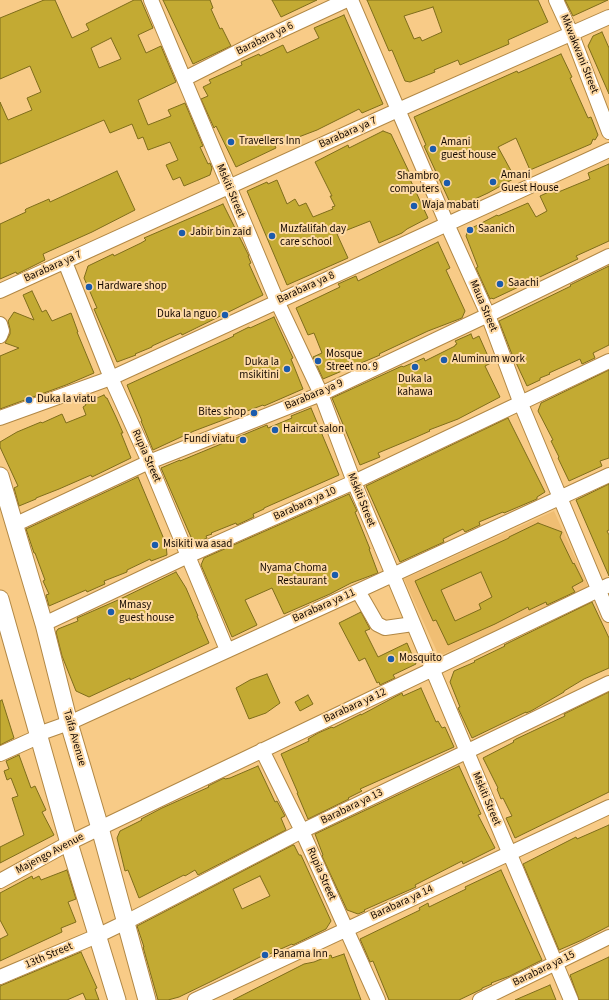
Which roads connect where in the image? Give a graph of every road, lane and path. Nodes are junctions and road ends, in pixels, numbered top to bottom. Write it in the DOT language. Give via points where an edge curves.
graph roads {
  1 [pos="151,0"];
  2 [pos="347,0"];
  3 [pos="352,0"];
  4 [pos="556,0"];
  5 [pos="609,17"];
  6 [pos="572,35"];
  7 [pos="184,79"];
  8 [pos="398,110"];
  9 [pos="609,132"];
  10 [pos="609,150"];
  11 [pos="229,187"];
  12 [pos="447,224"];
  13 [pos="609,256"];
  14 [pos="65,262"];
  15 [pos="0,291"];
  16 [pos="277,302"];
  17 [pos="488,315"];
  18 [pos="0,324"];
  19 [pos="0,336"];
  20 [pos="609,361"];
  21 [pos="110,378"];
  22 [pos="321,394"];
  23 [pos="521,404"];
  24 [pos="0,418"];
  25 [pos="149,462"];
  26 [pos="609,474"];
  27 [pos="0,476"];
  28 [pos="354,482"];
  29 [pos="560,498"];
  30 [pos="14,525"];
  31 [pos="188,556"];
  32 [pos="392,575"];
  33 [pos="604,588"];
  34 [pos="358,591"];
  35 [pos="0,599"];
  36 [pos="609,615"];
  37 [pos="44,624"];
  38 [pos="413,624"];
  39 [pos="227,650"];
  40 [pos="432,670"];
  41 [pos="609,683"];
  42 [pos="69,723"];
  43 [pos="39,735"];
  44 [pos="262,750"];
  45 [pos="466,752"];
  46 [pos="0,754"];
  47 [pos="609,807"];
  48 [pos="100,828"];
  49 [pos="302,831"];
  50 [pos="69,843"];
  51 [pos="509,854"];
  52 [pos="0,881"];
  53 [pos="126,922"];
  54 [pos="346,930"];
  55 [pos="98,936"];
  56 [pos="609,938"];
  57 [pos="557,962"];
  58 [pos="0,977"];
  59 [pos="116,1000"];
  60 [pos="148,1000"];
  61 [pos="195,1000"];
  62 [pos="378,1000"];
  63 [pos="480,1000"];
  64 [pos="572,1000"];
  1 -- 7 [label="street, Mskiti Street"];
  2 -- 7 [label="street, Barabara ya 6"];
  3 -- 8 [label="street, Maua Street"];
  4 -- 6 [label="street, Mkwakwani Street"];
  5 -- 6 [label="street, Barabara ya 7"];
  6 -- 8 [label="street, Barabara ya 7"];
  6 -- 9 [label="street, Mkwakwani Street"];
  7 -- 11 [label="street, Mskiti Street"];
  8 -- 11 [label="street, Barabara ya 7"];
  8 -- 12 [label="street, Maua Street"];
  10 -- 12 [label="street, Barabara ya 8"];
  11 -- 14 [label="street, Barabara ya 7"];
  11 -- 16 [label="street, Mskiti Street"];
  12 -- 16 [label="street, Barabara ya 8"];
  12 -- 17 [label="street, Maua Street"];
  13 -- 17 [label="street, Barabara ya 9"];
  14 -- 15 [label="street, Barabara ya 7"];
  14 -- 21 [label="street, Rupia Street"];
  16 -- 21 [label="street, Barabara ya 8"];
  16 -- 22 [label="street, Mskiti Street"];
  17 -- 22 [label="street, Barabara ya 9"];
  17 -- 23 [label="street, Maua Street"];
  18 -- 19 [label="street"];
  20 -- 23 [label="street, Barabara ya 10"];
  21 -- 24 [label="street, Barabara ya 8"];
  21 -- 25 [label="street, Rupia Street"];
  22 -- 25 [label="street, Barabara ya 9"];
  22 -- 28 [label="street, Mskiti Street"];
  23 -- 28 [label="street, Barabara ya 10"];
  23 -- 29 [label="street, Maua Street"];
  25 -- 30 [label="street, Barabara ya 9"];
  25 -- 31 [label="street, Rupia Street"];
  26 -- 29 [label="street, Barabara ya 11"];
  27 -- 30 [label="main road, Taifa Avenue"];
  28 -- 31 [label="street, Barabara ya 10"];
  28 -- 32 [label="street, Mskiti Street"];
  29 -- 32 [label="street, Barabara ya 11"];
  29 -- 33 [label="street, Maua Street"];
  30 -- 37 [label="main road, Taifa Avenue"];
  31 -- 37 [label="street, Barabara ya 10"];
  31 -- 39 [label="street, Rupia Street"];
  32 -- 34 [label="street, Barabara ya 11"];
  32 -- 38 [label="street, Mskiti Street"];
  33 -- 36 [label="street, Maua Street"];
  33 -- 40 [label="street, Barabara ya 12"];
  34 -- 38 [label="street" via="377,624 385,628"];
  34 -- 39 [label="street, Barabara ya 11"];
  35 -- 43 [label="main road"];
  37 -- 42 [label="main road, Taifa Avenue"];
  38 -- 40 [label="street, Mskiti Street"];
  39 -- 42 [label="street, Barabara ya 11"];
  40 -- 44 [label="street, Barabara ya 12"];
  40 -- 45 [label="street, Mskiti Street"];
  41 -- 45 [label="street, Barabara ya 13"];
  42 -- 43 [label="street, Barabara ya 11"];
  42 -- 48 [label="main road, Taifa Avenue"];
  43 -- 46 [label="street, Barabara ya 11"];
  43 -- 50 [label="main road"];
  44 -- 48 [label="street, Barabara ya 12"];
  44 -- 49 [label="street, Rupia Street"];
  45 -- 49 [label="street, Barabara ya 13"];
  45 -- 51 [label="street, Mskiti Street"];
  47 -- 51 [label="street, Barabara ya 14"];
  48 -- 50 [label="street, Majengo Avenue"];
  48 -- 53 [label="main road, Taifa Avenue"];
  49 -- 53 [label="street, Barabara ya 13"];
  49 -- 54 [label="street, Rupia Street"];
  50 -- 52 [label="street, Majengo Avenue"];
  50 -- 55 [label="main road"];
  51 -- 54 [label="street, Barabara ya 14"];
  51 -- 57 [label="street, Mskiti Street"];
  53 -- 55 [label="street, Barabara ya 13"];
  53 -- 60 [label="main road, Taifa Avenue"];
  54 -- 61 [label="street, Barabara ya 14"];
  54 -- 62 [label="street, Rupia Street"];
  55 -- 58 [label="street, 13th Street"];
  55 -- 59 [label="main road"];
  56 -- 57 [label="street, Barabara ya 15"];
  57 -- 63 [label="street, Barabara ya 15"];
  57 -- 64 [label="street, Mskiti Street"];
}
